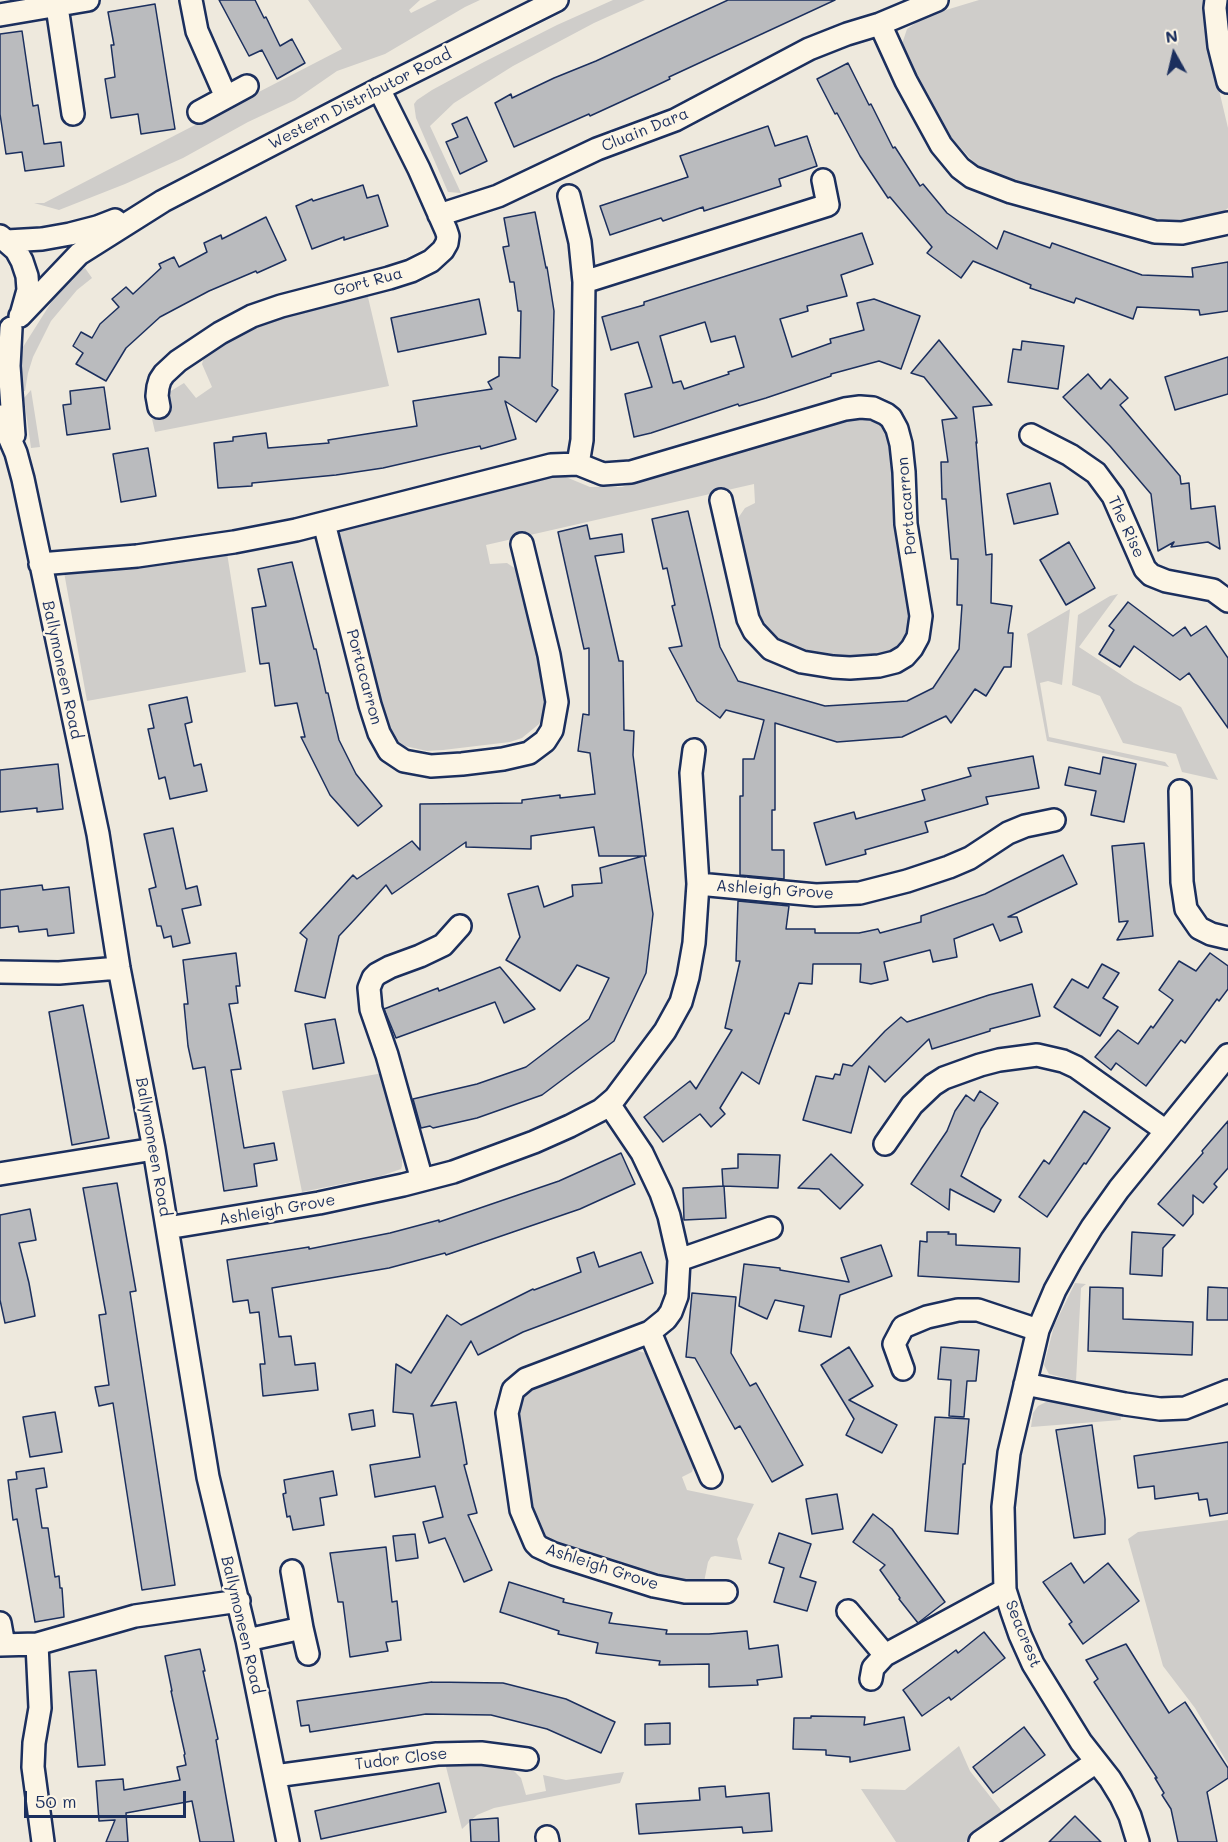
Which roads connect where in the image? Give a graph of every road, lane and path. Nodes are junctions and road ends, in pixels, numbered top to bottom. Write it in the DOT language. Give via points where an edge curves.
graph roads {
  1 [pos="88,0"];
  2 [pos="191,0"];
  3 [pos="557,0"];
  4 [pos="937,0"];
  5 [pos="1216,0"];
  6 [pos="57,2"];
  7 [pos="0,15"];
  8 [pos="880,24"];
  9 [pos="1228,82"];
  10 [pos="247,86"];
  11 [pos="379,89"];
  12 [pos="226,97"];
  13 [pos="199,112"];
  14 [pos="73,114"];
  15 [pos="823,180"];
  16 [pos="569,196"];
  17 [pos="163,201"];
  18 [pos="439,215"];
  19 [pos="1228,223"];
  20 [pos="3,238"];
  21 [pos="584,282"];
  22 [pos="10,327"];
  23 [pos="159,407"];
  24 [pos="0,416"];
  25 [pos="1031,435"];
  26 [pos="16,453"];
  27 [pos="578,464"];
  28 [pos="721,500"];
  29 [pos="324,523"];
  30 [pos="522,544"];
  31 [pos="40,564"];
  32 [pos="1228,601"];
  33 [pos="694,750"];
  34 [pos="1180,791"];
  35 [pos="1054,820"];
  36 [pos="698,884"];
  37 [pos="460,926"];
  38 [pos="1228,938"];
  39 [pos="119,969"];
  40 [pos="0,972"];
  41 [pos="1228,1055"];
  42 [pos="609,1104"];
  43 [pos="1166,1131"];
  44 [pos="885,1144"];
  45 [pos="154,1149"];
  46 [pos="0,1174"];
  47 [pos="422,1180"];
  48 [pos="166,1228"];
  49 [pos="771,1228"];
  50 [pos="679,1260"];
  51 [pos="1038,1330"];
  52 [pos="650,1332"];
  53 [pos="903,1369"];
  54 [pos="1025,1384"];
  55 [pos="1228,1391"];
  56 [pos="711,1477"];
  57 [pos="292,1570"];
  58 [pos="1005,1590"];
  59 [pos="726,1592"];
  60 [pos="238,1601"];
  61 [pos="848,1611"];
  62 [pos="0,1623"];
  63 [pos="302,1628"];
  64 [pos="248,1640"];
  65 [pos="37,1644"];
  66 [pos="2,1645"];
  67 [pos="308,1654"];
  68 [pos="885,1654"];
  69 [pos="871,1679"];
  70 [pos="527,1759"];
  71 [pos="1096,1762"];
  72 [pos="275,1776"];
  73 [pos="44,1842"];
  74 [pos="288,1842"];
  75 [pos="980,1842"];
  76 [pos="1138,1842"];
  1 -- 6 [label="street"];
  2 -- 12 [label="street" via="197,31"];
  3 -- 11 [label="street, Western Distributor Road"];
  4 -- 8 [label="street, Cluain Dara"];
  5 -- 9 [label="street" via="1219,46"];
  6 -- 7 [label="street"];
  6 -- 14 [label="street"];
  8 -- 18 [label="street, Cluain Dara" via="809,49 675,120 597,149 498,196"];
  8 -- 19 [label="street" via="936,135 960,168 972,177 1011,192 1155,232 1182,233"];
  10 -- 12 [label="street"];
  11 -- 17 [label="street, Western Distributor Road"];
  11 -- 18 [label="street, Gort Rua"];
  12 -- 13 [label="street"];
  15 -- 21 [label="street" via="828,205"];
  16 -- 21 [label="street"];
  17 -- 20 [label="street, Western Distributor Road" via="69,234 42,239"];
  17 -- 22 [label="street, Western Distributor Road" via="79,254"];
  18 -- 23 [label="street, Gort Rua" via="447,243 431,261 389,278 281,306 220,333 164,374 158,387"];
  20 -- 22 [label="street, Ballymoneen Road" via="16,250 27,276 25,306"];
  21 -- 27 [label="street" via="582,440"];
  22 -- 26 [label="street, Ballymoneen Road"];
  24 -- 26 [label="street, Ballymoneen Road"];
  25 -- 32 [label="street, The Rise" via="1096,473 1113,496 1150,575 1213,590"];
  26 -- 31 [label="street, Ballymoneen Road"];
  27 -- 28 [label="street, Portacarron" via="603,474 631,472 845,409 873,408 886,414 902,444 906,524 921,616 912,648 895,662 850,668 802,662 771,649 754,632 748,619"];
  27 -- 29 [label="street, Portacarron" via="551,465"];
  29 -- 30 [label="street, Portacarron" via="379,733 389,751 404,762 431,766 529,753 552,730 557,702"];
  29 -- 31 [label="street, Portacarron" via="234,542"];
  31 -- 39 [label="street, Ballymoneen Road" via="98,834"];
  33 -- 36 [label="street, Ashleigh Grove"];
  34 -- 38 [label="street" via="1186,909 1199,928"];
  35 -- 36 [label="street, Ashleigh Grove" via="1008,833 949,867 860,893 816,895"];
  36 -- 42 [label="street, Ashleigh Grove" via="692,958 681,1002 657,1044"];
  37 -- 47 [label="street" via="443,945 377,974 369,988 370,1009"];
  39 -- 40 [label="street"];
  39 -- 45 [label="street, Ballymoneen Road"];
  41 -- 43 [label="street"];
  42 -- 47 [label="street, Ashleigh Grove" via="534,1142"];
  42 -- 50 [label="street, Ashleigh Grove" via="642,1154 661,1193"];
  43 -- 44 [label="street" via="1076,1067 1037,1055 999,1060 944,1078 912,1105"];
  43 -- 51 [label="street" via="1092,1227 1055,1290"];
  45 -- 46 [label="street"];
  45 -- 48 [label="street, Ballymoneen Road"];
  47 -- 48 [label="street, Ashleigh Grove" via="319,1203"];
  48 -- 60 [label="street, Ballymoneen Road" via="208,1478"];
  49 -- 50 [label="street"];
  50 -- 52 [label="street, Ashleigh Grove" via="674,1304 666,1320"];
  51 -- 53 [label="street" via="978,1310 927,1317 903,1327 894,1344"];
  51 -- 54 [label="street"];
  52 -- 56 [label="street"];
  52 -- 59 [label="street, Ashleigh Grove" via="526,1379 513,1390 507,1413 521,1510 535,1543 554,1554 654,1586 685,1592"];
  54 -- 55 [label="street" via="1160,1409 1185,1408"];
  54 -- 58 [label="street" via="1009,1453 1003,1507"];
  57 -- 63 [label="street"];
  58 -- 68 [label="street, Seacrest"];
  58 -- 71 [label="street, Seacrest" via="1033,1664"];
  60 -- 64 [label="street, Ballymoneen Road"];
  60 -- 65 [label="street" via="135,1616"];
  61 -- 68 [label="street"];
  62 -- 66 [label="street"];
  63 -- 64 [label="street"];
  63 -- 67 [label="street"];
  64 -- 72 [label="street, Ballymoneen Road"];
  65 -- 66 [label="street"];
  65 -- 73 [label="street" via="39,1708 33,1767"];
  68 -- 69 [label="street" via="873,1668"];
  70 -- 72 [label="street, Tudor Close" via="481,1753 437,1754"];
  71 -- 75 [label="street"];
  71 -- 76 [label="street, Seacrest" via="1121,1797"];
  72 -- 74 [label="street, Ballymoneen Road"];
}
